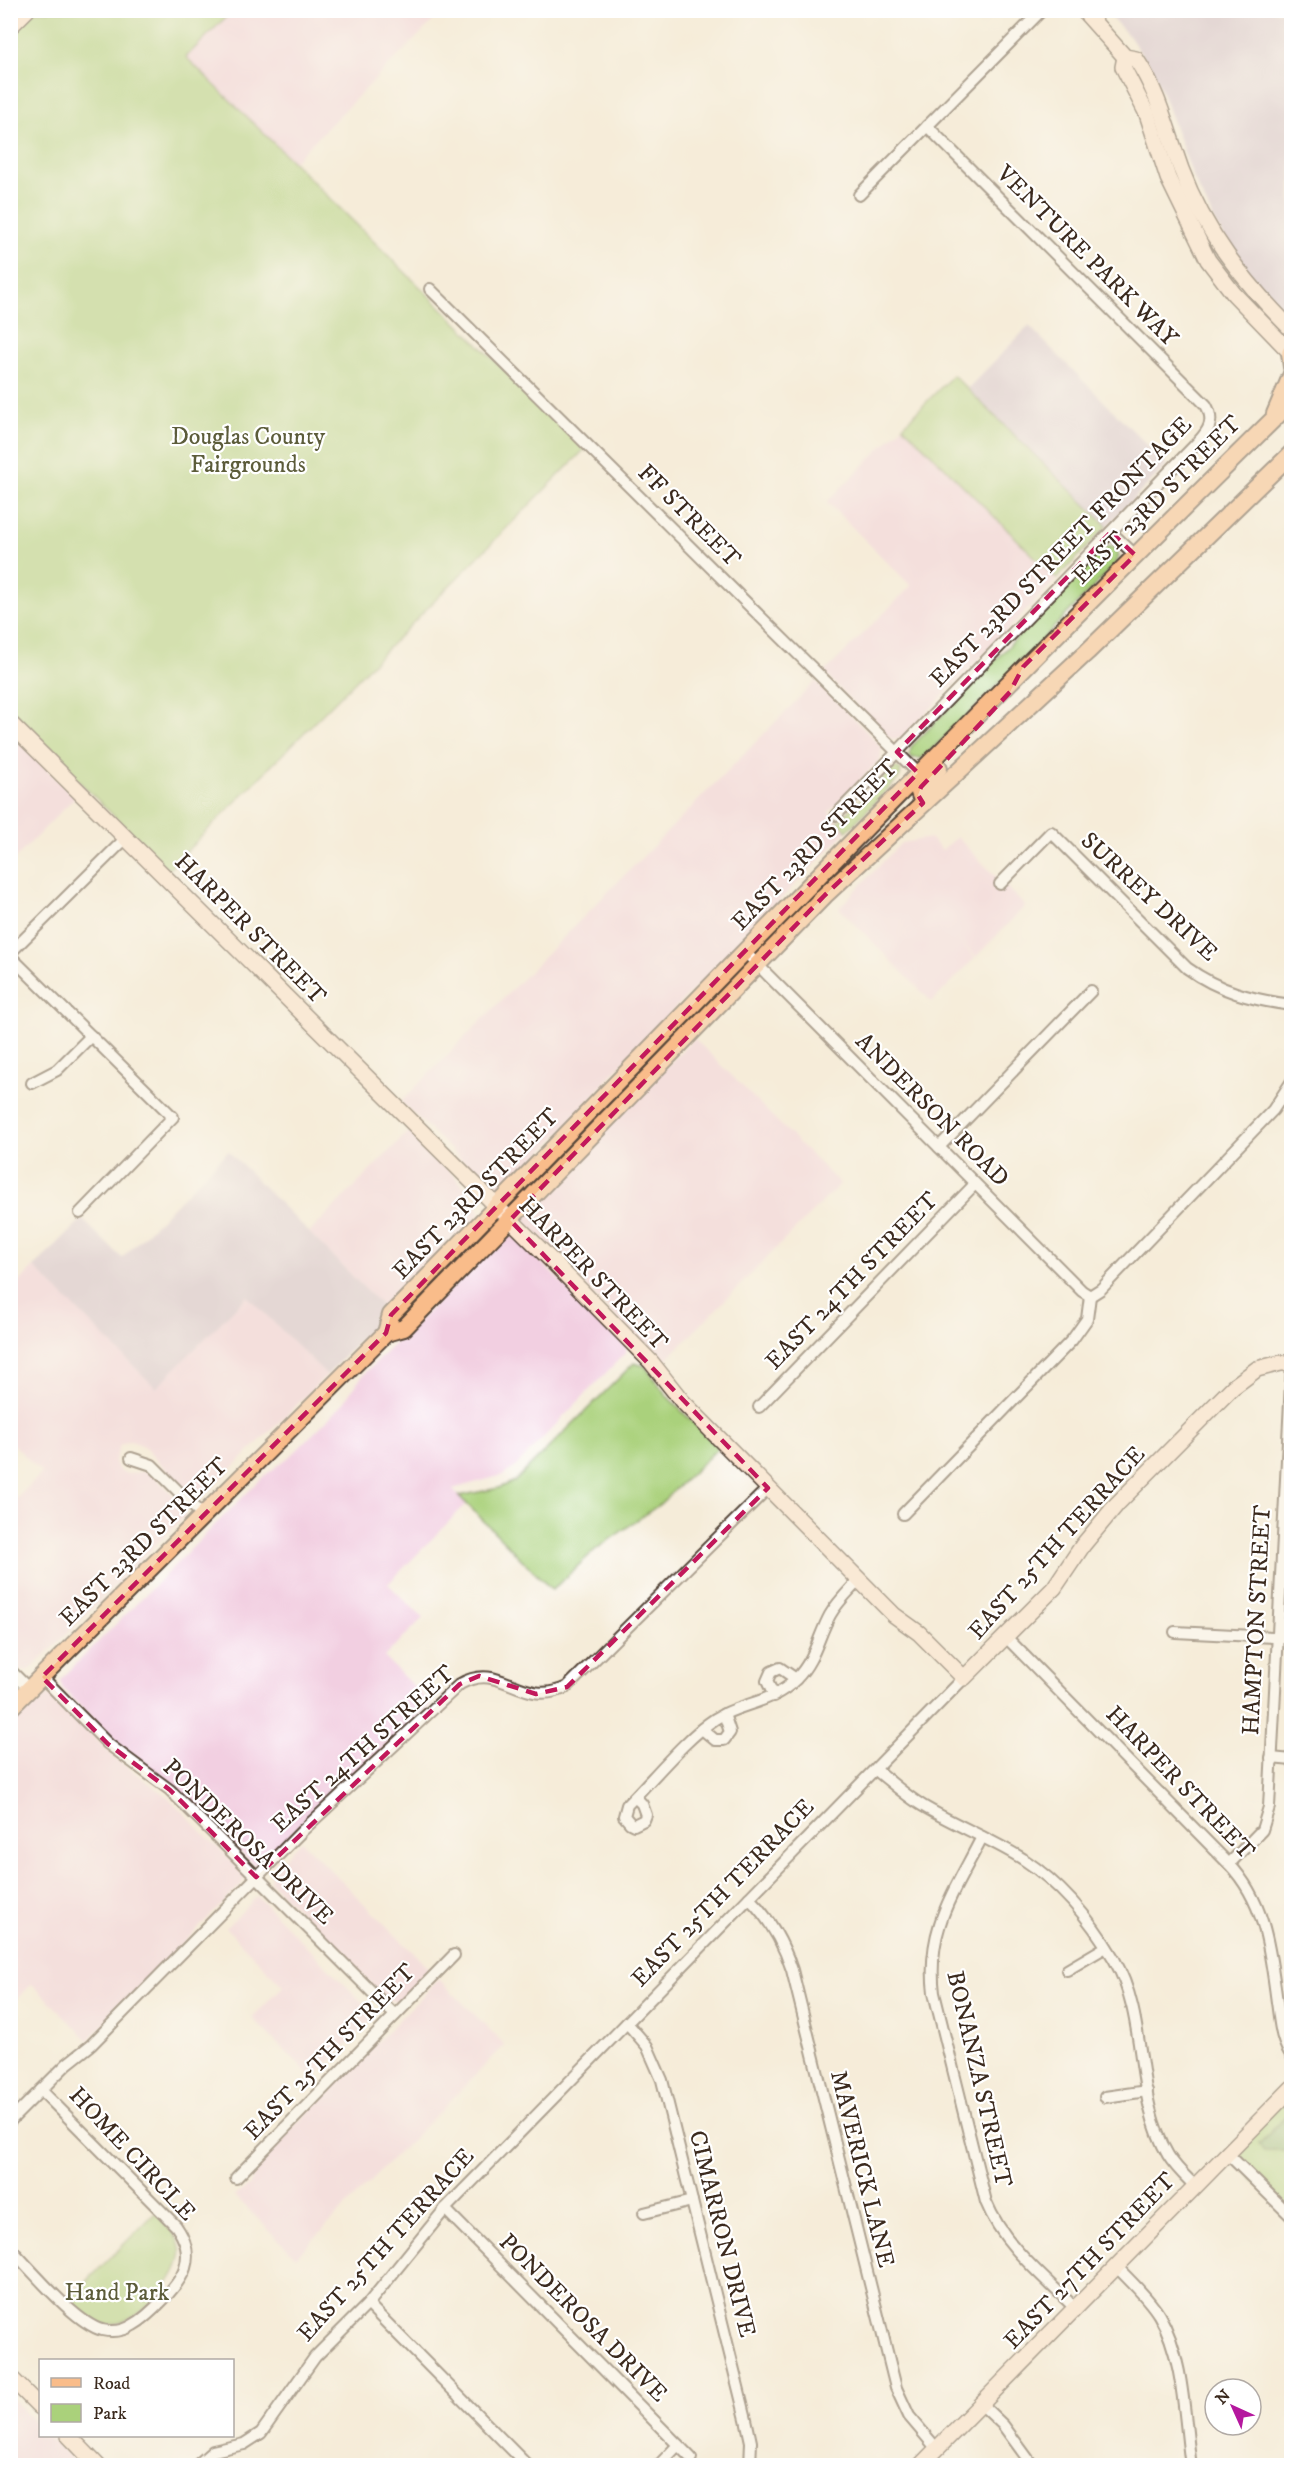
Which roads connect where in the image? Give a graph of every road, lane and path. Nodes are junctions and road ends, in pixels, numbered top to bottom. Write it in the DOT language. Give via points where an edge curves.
graph roads {
  1 [pos="27,10"];
  2 [pos="1042,10"];
  3 [pos="1083,10"];
  4 [pos="10,27"];
  5 [pos="1125,57"];
  6 [pos="927,126"];
  7 [pos="859,195"];
  8 [pos="430,289"];
  9 [pos="1292,330"];
  10 [pos="1291,358"];
  11 [pos="1292,374"];
  12 [pos="1292,401"];
  13 [pos="1211,419"];
  14 [pos="1272,420"];
  15 [pos="1292,453"];
  16 [pos="1111,532"];
  17 [pos="1135,555"];
  18 [pos="1023,667"];
  19 [pos="10,723"];
  20 [pos="897,753"];
  21 [pos="918,773"];
  22 [pos="923,803"];
  23 [pos="836,815"];
  24 [pos="126,838"];
  25 [pos="999,884"];
  26 [pos="745,952"];
  27 [pos="10,955"];
  28 [pos="758,965"];
  29 [pos="1091,991"];
  30 [pos="1292,1005"];
  31 [pos="91,1036"];
  32 [pos="1292,1081"];
  33 [pos="32,1083"];
  34 [pos="939,1147"];
  35 [pos="975,1184"];
  36 [pos="497,1206"];
  37 [pos="80,1213"];
  38 [pos="510,1220"];
  39 [pos="1090,1296"];
  40 [pos="386,1333"];
  41 [pos="1291,1363"];
  42 [pos="759,1407"];
  43 [pos="131,1458"];
  44 [pos="1288,1479"];
  45 [pos="768,1488"];
  46 [pos="903,1514"];
  47 [pos="204,1517"];
  48 [pos="860,1580"];
  49 [pos="1175,1632"];
  50 [pos="1006,1637"];
  51 [pos="1277,1637"];
  52 [pos="1292,1638"];
  53 [pos="10,1670"];
  54 [pos="42,1677"];
  55 [pos="964,1678"];
  56 [pos="796,1679"];
  57 [pos="29,1689"];
  58 [pos="774,1696"];
  59 [pos="10,1708"];
  60 [pos="724,1714"];
  61 [pos="702,1729"];
  62 [pos="1271,1758"];
  63 [pos="1292,1760"];
  64 [pos="876,1770"];
  65 [pos="635,1797"];
  66 [pos="982,1837"];
  67 [pos="1229,1864"];
  68 [pos="256,1877"];
  69 [pos="749,1898"];
  70 [pos="1106,1947"];
  71 [pos="454,1955"];
  72 [pos="1067,1970"];
  73 [pos="395,2015"];
  74 [pos="627,2023"];
  75 [pos="1292,2056"];
  76 [pos="1292,2088"];
  77 [pos="41,2090"];
  78 [pos="1147,2091"];
  79 [pos="1106,2097"];
  80 [pos="10,2121"];
  81 [pos="1227,2153"];
  82 [pos="236,2178"];
  83 [pos="1195,2186"];
  84 [pos="692,2200"];
  85 [pos="445,2209"];
  86 [pos="644,2213"];
  87 [pos="1292,2217"];
  88 [pos="10,2248"];
  89 [pos="1116,2266"];
  90 [pos="368,2304"];
  91 [pos="1075,2308"];
  92 [pos="10,2377"];
  93 [pos="981,2404"];
  94 [pos="39,2406"];
  95 [pos="70,2437"];
  96 [pos="678,2445"];
  97 [pos="937,2449"];
  98 [pos="691,2458"];
  99 [pos="98,2466"];
  100 [pos="196,2466"];
  101 [pos="528,2466"];
  102 [pos="658,2466"];
  103 [pos="750,2466"];
  104 [pos="920,2466"];
  105 [pos="1033,2466"];
  106 [pos="1191,2466"];
  1 -- 4 [label="street"];
  2 -- 6 [label="street"];
  3 -- 5 [label="street"];
  5 -- 9 [label="street" via="1136,59 1154,91 1181,168 1211,232 1240,275"];
  5 -- 10 [label="street" via="1123,67 1148,114 1168,178 1208,260"];
  6 -- 7 [label="street"];
  6 -- 13 [label="street, VENTURE PARK WAY" via="1206,405"];
  8 -- 20 [label="street, FF STREET"];
  11 -- 14 [label="main road"];
  12 -- 14 [label="main road, EAST 23RD STREET"];
  13 -- 16 [label="street, EAST 23RD STREET FRONTAGE" via="1206,433"];
  14 -- 17 [label="main road, EAST 23RD STREET"];
  15 -- 22 [label="main road, EAST 23RD STREET" via="1096,644"];
  16 -- 17 [label="street"];
  16 -- 20 [label="street, EAST 23RD STREET FRONTAGE"];
  17 -- 18 [label="main road, EAST 23RD STREET"];
  18 -- 21 [label="main road, EAST 23RD STREET"];
  18 -- 22 [label="main road" via="1010,692 921,788"];
  19 -- 24 [label="street, HARPER STREET"];
  20 -- 21 [label="street, FF STREET"];
  20 -- 23 [label="street, EAST 23RD STREET FRONTAGE"];
  21 -- 26 [label="main road, EAST 23RD STREET"];
  22 -- 28 [label="main road, EAST 23RD STREET" via="838,882"];
  24 -- 27 [label="street"];
  24 -- 36 [label="street, HARPER STREET"];
  25 -- 30 [label="street, SURREY DRIVE" via="1051,832 1186,968 1249,999"];
  26 -- 28 [label="street, ANDERSON ROAD"];
  26 -- 36 [label="main road, EAST 23RD STREET"];
  27 -- 31 [label="street"];
  28 -- 34 [label="street, ANDERSON ROAD"];
  28 -- 38 [label="main road, EAST 23RD STREET"];
  29 -- 34 [label="street"];
  31 -- 33 [label="street" via="57,1070"];
  31 -- 37 [label="street" via="173,1117"];
  32 -- 39 [label="street" via="1273,1110 1101,1290"];
  34 -- 35 [label="street, ANDERSON ROAD"];
  35 -- 39 [label="street, ANDERSON ROAD"];
  35 -- 42 [label="street, EAST 24TH STREET"];
  36 -- 38 [label="street, HARPER STREET"];
  36 -- 40 [label="main road, EAST 23RD STREET" via="391,1315"];
  38 -- 40 [label="main road, EAST 23RD STREET" via="404,1328"];
  38 -- 45 [label="street, HARPER STREET"];
  39 -- 46 [label="street" via="1087,1319 1072,1340"];
  40 -- 47 [label="main road, EAST 23RD STREET"];
  41 -- 44 [label="street, HAMPTON STREET"];
  41 -- 50 [label="street, EAST 25TH TERRACE" via="1257,1369 1233,1387 1118,1504 1054,1588"];
  43 -- 47 [label="street" via="152,1465"];
  44 -- 51 [label="street, HAMPTON STREET"];
  45 -- 48 [label="street, HARPER STREET"];
  45 -- 68 [label="street, EAST 24TH STREET" via="567,1687 536,1694 479,1676 460,1684"];
  47 -- 54 [label="main road, EAST 23RD STREET"];
  48 -- 55 [label="street, HARPER STREET"];
  48 -- 56 [label="street" via="840,1600 815,1653"];
  49 -- 51 [label="street"];
  50 -- 55 [label="street, EAST 25TH TERRACE"];
  50 -- 67 [label="street, HARPER STREET"];
  51 -- 52 [label="street"];
  51 -- 62 [label="street, HAMPTON STREET"];
  53 -- 57 [label="street"];
  54 -- 57 [label="main road, EAST 23RD STREET"];
  54 -- 68 [label="street, PONDEROSA DRIVE" via="108,1744 170,1790"];
  55 -- 64 [label="street, EAST 25TH TERRACE"];
  56 -- 58 [label="street"];
  56 -- 58 [label="street" via="780,1668 771,1672 767,1681"];
  57 -- 59 [label="main road, EAST 23RD STREET"];
  58 -- 60 [label="street"];
  60 -- 61 [label="street"];
  60 -- 61 [label="street" via="730,1732 724,1740 714,1740"];
  61 -- 65 [label="street"];
  62 -- 63 [label="street"];
  62 -- 67 [label="street, HAMPTON STREET" via="1267,1819 1262,1830"];
  64 -- 66 [label="street" via="921,1805"];
  64 -- 69 [label="street, EAST 25TH TERRACE"];
  66 -- 70 [label="street" via="1024,1860 1055,1884 1085,1916"];
  66 -- 91 [label="street, BONANZA STREET" via="935,1935 931,1962 934,1993 992,2217 1015,2249"];
  67 -- 75 [label="street, HARPER STREET" via="1255,1899 1267,1930 1282,2038"];
  68 -- 73 [label="street, PONDEROSA DRIVE"];
  68 -- 77 [label="street, EAST 24TH STREET" via="91,2045"];
  69 -- 74 [label="street, EAST 25TH TERRACE"];
  69 -- 97 [label="street, MAVERICK LANE" via="772,1925 792,1970 896,2388 909,2416"];
  70 -- 72 [label="street"];
  70 -- 78 [label="street" via="1134,2011"];
  71 -- 73 [label="street, EAST 25TH STREET"];
  73 -- 82 [label="street, EAST 25TH STREET"];
  74 -- 84 [label="street, CIMARRON DRIVE" via="655,2060"];
  74 -- 85 [label="street, EAST 25TH TERRACE"];
  76 -- 81 [label="street, EAST 27TH STREET"];
  77 -- 80 [label="street, EAST 24TH STREET"];
  77 -- 88 [label="street, HOME CIRCLE" via="176,2226 187,2248 185,2268 177,2283 141,2319 126,2329 108,2331 81,2319"];
  78 -- 79 [label="street"];
  78 -- 83 [label="street" via="1161,2141 1179,2171"];
  81 -- 83 [label="street, EAST 27TH STREET"];
  81 -- 87 [label="street"];
  83 -- 89 [label="street, EAST 27TH STREET"];
  84 -- 86 [label="street"];
  84 -- 103 [label="street, CIMARRON DRIVE" via="751,2442"];
  85 -- 90 [label="street, EAST 25TH TERRACE"];
  85 -- 96 [label="street, PONDEROSA DRIVE"];
  89 -- 91 [label="street, EAST 27TH STREET"];
  89 -- 106 [label="street" via="1149,2301 1170,2336"];
  90 -- 100 [label="street, EAST 25TH TERRACE" via="315,2357 261,2433 244,2444 213,2451"];
  90 -- 101 [label="street"];
  91 -- 93 [label="street, EAST 27TH STREET"];
  92 -- 94 [label="street"];
  93 -- 97 [label="street, EAST 27TH STREET"];
  93 -- 105 [label="street" via="1003,2425"];
  95 -- 99 [label="street"];
  96 -- 98 [label="street, PONDEROSA DRIVE"];
  96 -- 102 [label="street"];
  97 -- 104 [label="street, EAST 27TH STREET"];
}
